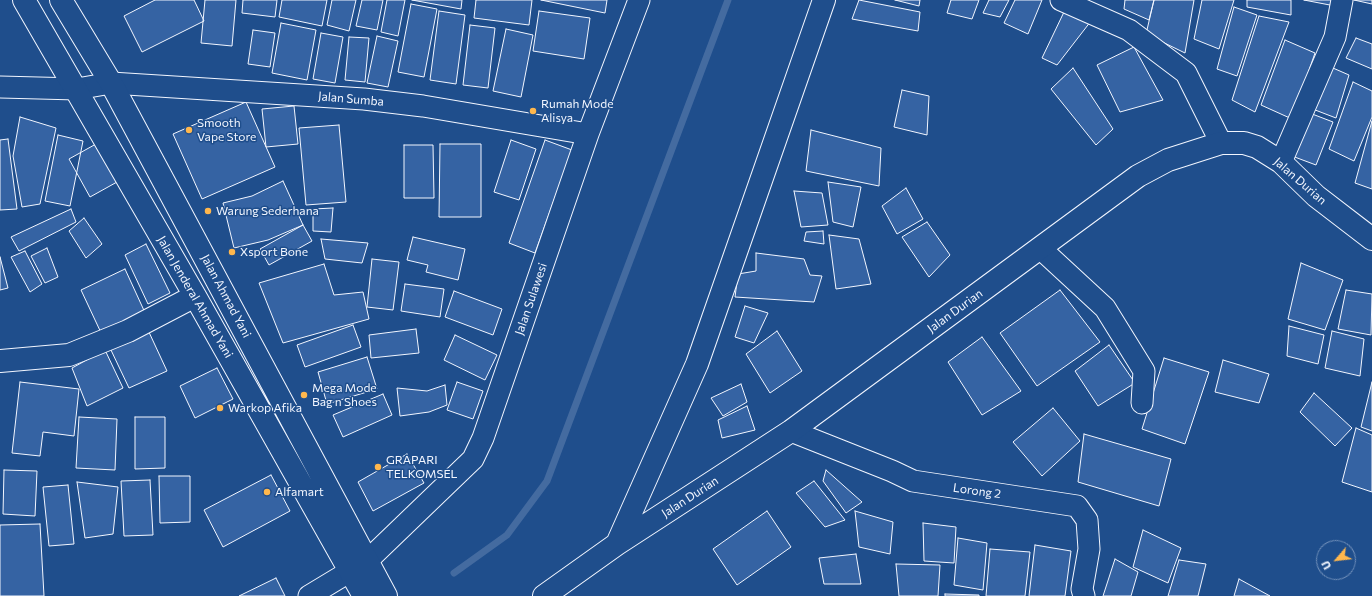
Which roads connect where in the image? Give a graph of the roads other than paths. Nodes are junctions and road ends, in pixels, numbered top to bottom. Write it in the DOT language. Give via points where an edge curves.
graph roads {
  1 [pos="24,0"];
  2 [pos="61,0"];
  3 [pos="639,0"];
  4 [pos="824,0"];
  5 [pos="1061,0"];
  6 [pos="1342,0"];
  7 [pos="111,83"];
  8 [pos="0,87"];
  9 [pos="76,89"];
  10 [pos="588,134"];
  11 [pos="1221,143"];
  12 [pos="1280,162"];
  13 [pos="1372,239"];
  14 [pos="1040,248"];
  15 [pos="195,296"];
  16 [pos="0,361"];
  17 [pos="1142,403"];
  18 [pos="791,431"];
  19 [pos="617,544"];
  20 [pos="359,566"];
  21 [pos="373,591"];
  22 [pos="309,596"];
  23 [pos="544,596"];
  24 [pos="1084,596"];
  1 -- 9 [label="street, Jalan Jenderal Ahmad Yani"];
  2 -- 7 [label="street, Jalan Ahmad Yani"];
  3 -- 10 [label="street, Jalan Sulawesi"];
  4 -- 19 [label="street" via="697,364"];
  5 -- 11 [label="street" via="1129,30 1186,73"];
  6 -- 12 [label="street" via="1335,37"];
  7 -- 9 [label="street, Jalan Sumba"];
  7 -- 10 [label="street, Jalan Sumba" via="364,99 423,106"];
  7 -- 20 [label="street, Jalan Ahmad Yani"];
  8 -- 9 [label="street, Jalan Sumba"];
  9 -- 15 [label="street, Jalan Jenderal Ahmad Yani"];
  10 -- 20 [label="street, Jalan Sulawesi" via="483,438 473,459"];
  11 -- 12 [label="street, Jalan Durian" via="1244,143"];
  11 -- 14 [label="street, Jalan Durian" via="1168,160 1138,176"];
  12 -- 13 [label="street, Jalan Durian" via="1316,196"];
  14 -- 17 [label="street" via="1105,308 1144,371"];
  14 -- 18 [label="street, Jalan Durian"];
  15 -- 16 [label="street" via="128,331 69,356"];
  15 -- 20 [label="street, Jalan Jenderal Ahmad Yani"];
  18 -- 19 [label="street, Jalan Durian"];
  18 -- 24 [label="street, Lorong 2" via="914,481 1077,506 1087,520 1089,549 1082,589"];
  19 -- 23 [label="street, Jalan Durian"];
  20 -- 21 [label="street, Jalan Jenderal Ahmad Yani"];
  20 -- 22 [label="street, Jalan Sulawesi"];
}
